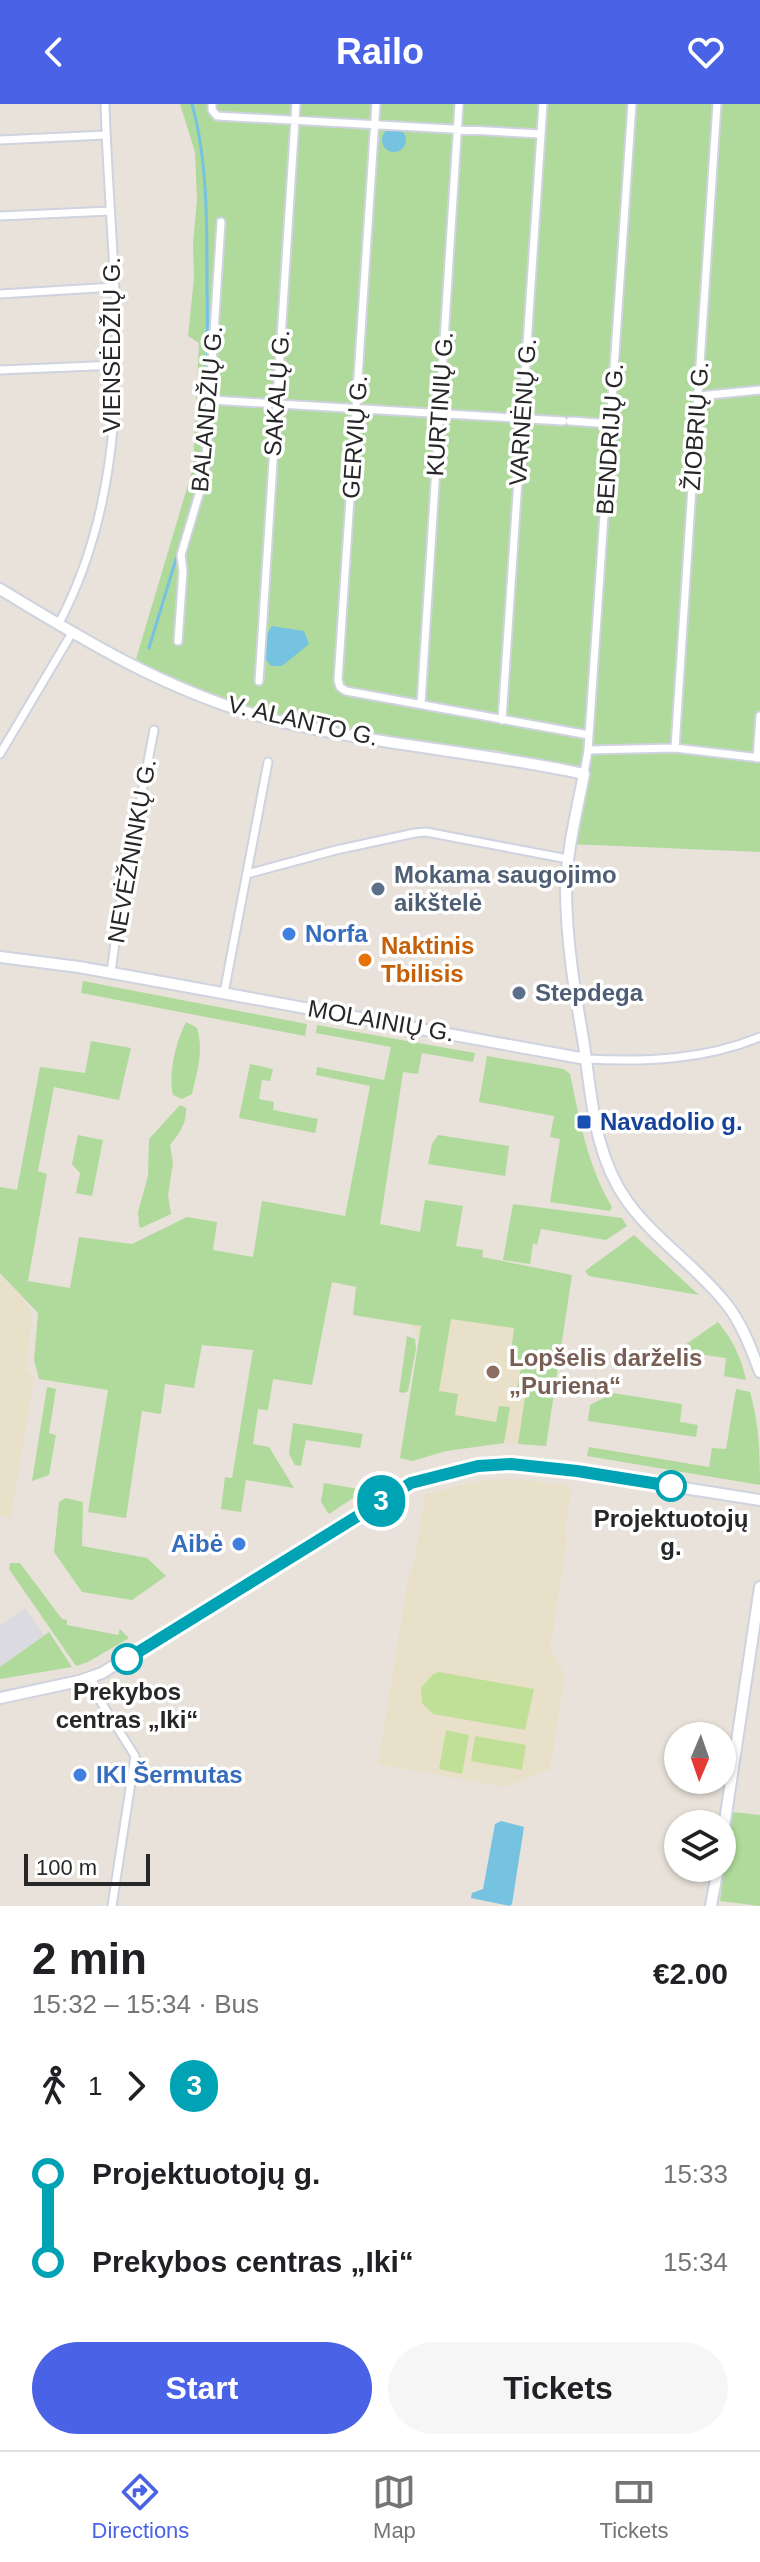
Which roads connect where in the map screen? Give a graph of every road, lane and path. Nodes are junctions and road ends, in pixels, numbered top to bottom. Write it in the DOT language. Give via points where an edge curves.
graph roads {
  1 [pos="105,104"];
  2 [pos="296,104"];
  3 [pos="376,104"];
  4 [pos="459,104"];
  5 [pos="543,104"];
  6 [pos="632,104"];
  7 [pos="717,104"];
  8 [pos="212,108"];
  9 [pos="295,120"];
  10 [pos="375,124"];
  11 [pos="457,129"];
  12 [pos="541,134"];
  13 [pos="106,135"];
  14 [pos="0,140"];
  15 [pos="110,211"];
  16 [pos="0,216"];
  17 [pos="221,222"];
  18 [pos="114,287"];
  19 [pos="0,294"];
  20 [pos="117,365"];
  21 [pos="0,370"];
  22 [pos="760,390"];
  23 [pos="698,396"];
  24 [pos="211,400"];
  25 [pos="276,404"];
  26 [pos="358,408"];
  27 [pos="439,413"];
  28 [pos="523,419"];
  29 [pos="612,424"];
  30 [pos="0,589"];
  31 [pos="58,625"];
  32 [pos="72,633"];
  33 [pos="178,641"];
  34 [pos="259,681"];
  35 [pos="421,704"];
  36 [pos="760,716"];
  37 [pos="502,720"];
  38 [pos="154,730"];
  39 [pos="589,735"];
  40 [pos="675,748"];
  41 [pos="588,750"];
  42 [pos="0,754"];
  43 [pos="759,758"];
  44 [pos="268,762"];
  45 [pos="584,774"];
  46 [pos="568,859"];
  47 [pos="247,874"];
  48 [pos="0,957"];
  49 [pos="111,972"];
  50 [pos="224,993"];
  51 [pos="760,1037"];
  52 [pos="586,1059"];
  53 [pos="760,1372"];
  54 [pos="760,1500"];
  55 [pos="760,1587"];
  56 [pos="92,1677"];
  57 [pos="0,1698"];
  58 [pos="727,1810"];
  59 [pos="715,1882"];
  60 [pos="112,1906"];
  61 [pos="711,1906"];
  1 -- 13 [label="street, VIENSĖDŽIŲ G."];
  2 -- 9 [label="street, SAKALŲ G."];
  3 -- 10 [label="street, GERVIŲ G."];
  4 -- 11 [label="street, KURTINIŲ G."];
  5 -- 12 [label="street, VARNĖNŲ G."];
  6 -- 29 [label="street, BENDRIJŲ G."];
  7 -- 23 [label="street, ŽIOBRIŲ G."];
  8 -- 9 [label="street" via="217,116"];
  9 -- 10 [label="street"];
  9 -- 25 [label="street, SAKALŲ G."];
  10 -- 11 [label="street"];
  10 -- 26 [label="street, GERVIŲ G."];
  11 -- 12 [label="street"];
  11 -- 27 [label="street, KURTINIŲ G."];
  12 -- 28 [label="street, VARNĖNŲ G."];
  13 -- 14 [label="street"];
  13 -- 15 [label="street, VIENSĖDŽIŲ G."];
  15 -- 16 [label="street"];
  15 -- 18 [label="street, VIENSĖDŽIŲ G."];
  17 -- 24 [label="street, BALANDŽIŲ G."];
  18 -- 19 [label="street"];
  18 -- 20 [label="street, VIENSĖDŽIŲ G."];
  20 -- 21 [label="street"];
  20 -- 31 [label="street, VIENSĖDŽIŲ G." via="114,434 103,501 87,557"];
  22 -- 23 [label="street"];
  23 -- 40 [label="street, ŽIOBRIŲ G."];
  24 -- 25 [label="street"];
  24 -- 33 [label="street, BALANDŽIŲ G." via="205,474 181,555"];
  25 -- 26 [label="street"];
  25 -- 34 [label="street, SAKALŲ G."];
  26 -- 27 [label="street"];
  26 -- 35 [label="street, GERVIŲ G." via="338,680 346,691"];
  27 -- 28 [label="street"];
  27 -- 35 [label="street, KURTINIŲ G."];
  28 -- 29 [label="street"];
  28 -- 37 [label="street, VARNĖNŲ G."];
  29 -- 39 [label="street, BENDRIJŲ G."];
  30 -- 31 [label="main road, V. ALANTO G."];
  31 -- 32 [label="main road, V. ALANTO G."];
  32 -- 42 [label="street"];
  32 -- 45 [label="main road, V. ALANTO G." via="164,682 265,718"];
  35 -- 37 [label="street, GERVIŲ G."];
  36 -- 43 [label="street"];
  37 -- 39 [label="street, GERVIŲ G."];
  38 -- 49 [label="street, NEVĖŽNINKŲ G."];
  39 -- 41 [label="street, BENDRIJŲ G."];
  40 -- 41 [label="street"];
  40 -- 43 [label="street"];
  41 -- 45 [label="street, BENDRIJŲ G."];
  44 -- 47 [label="street"];
  45 -- 46 [label="main road"];
  46 -- 47 [label="street" via="426,832"];
  46 -- 52 [label="main road" via="567,921"];
  47 -- 50 [label="street"];
  48 -- 49 [label="main road, MOLAINIŲ G."];
  49 -- 50 [label="main road, MOLAINIŲ G."];
  50 -- 52 [label="main road, MOLAINIŲ G."];
  51 -- 52 [label="street, MOLAINIŲ G." via="662,1060"];
  52 -- 53 [label="main road" via="599,1143 618,1185 644,1223 730,1309"];
  54 -- 56 [label="main road" via="511,1464 427,1478"];
  55 -- 58 [label="main road"];
  56 -- 57 [label="main road"];
  56 -- 60 [label="street" via="99,1699 135,1756"];
  59 -- 61 [label="main road"];
}
